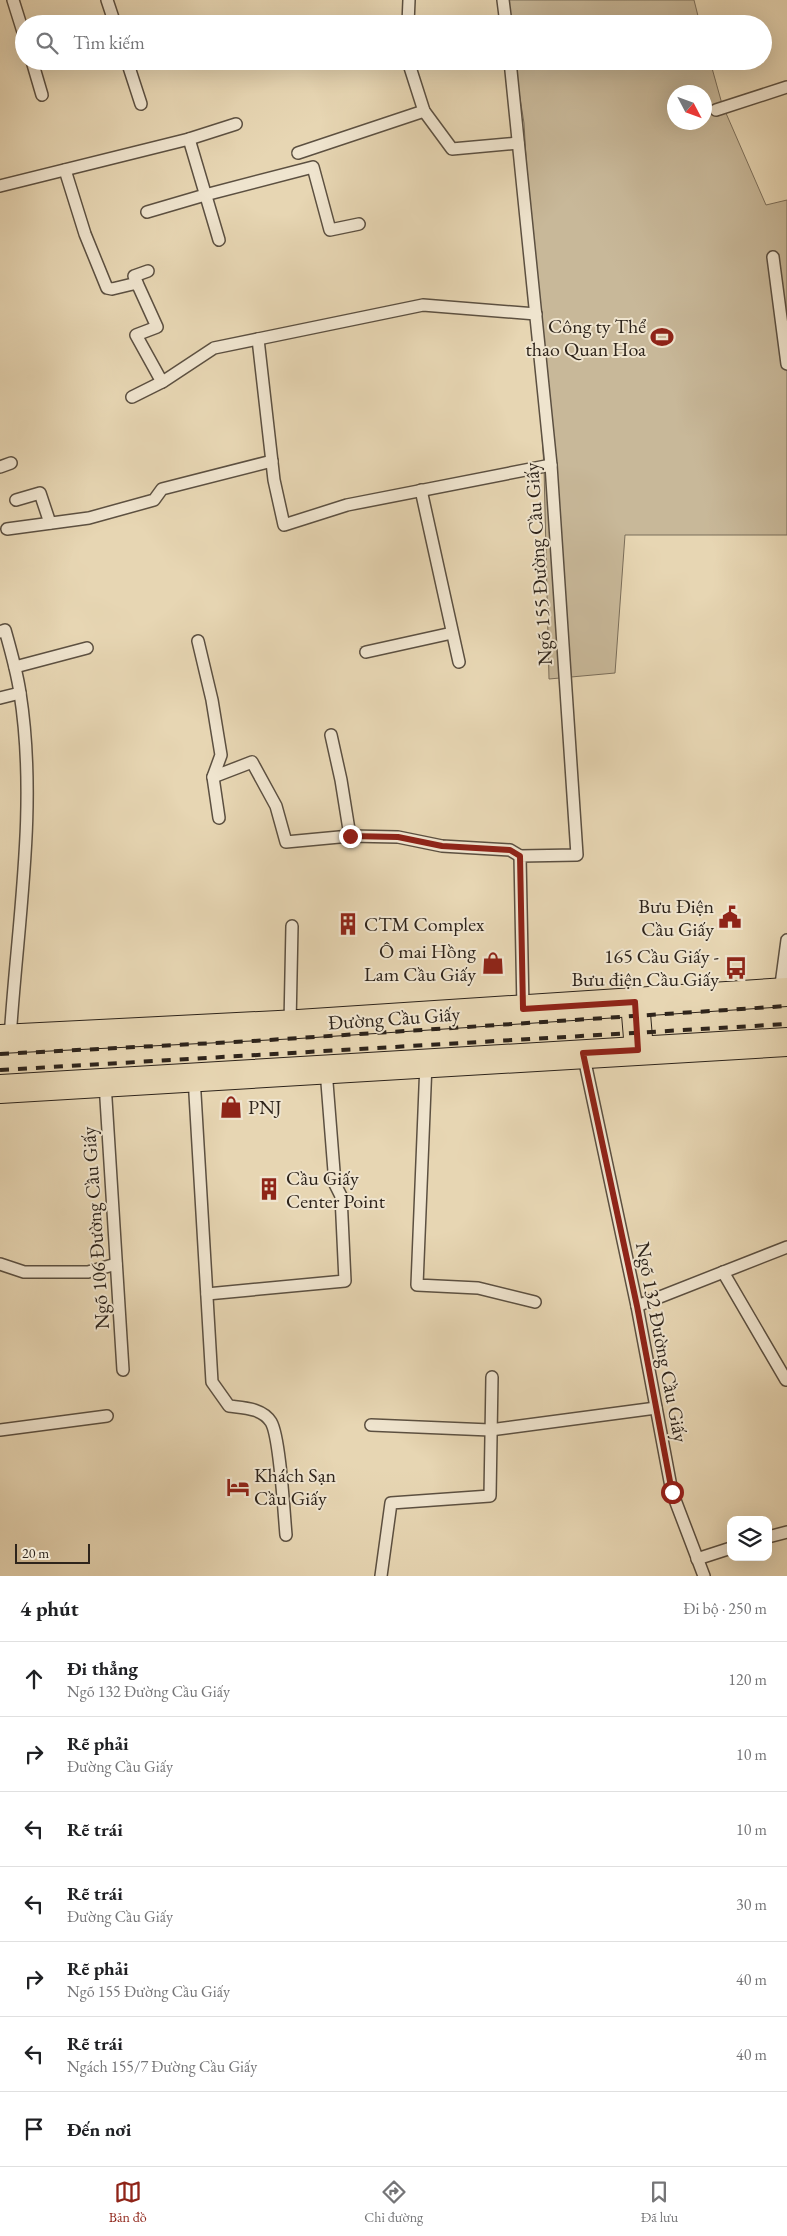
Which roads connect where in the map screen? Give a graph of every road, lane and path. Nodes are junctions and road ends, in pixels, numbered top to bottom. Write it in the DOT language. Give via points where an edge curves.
graph roads {
  1 [pos="13,0"];
  2 [pos="107,0"];
  3 [pos="409,0"];
  4 [pos="503,0"];
  5 [pos="18,15"];
  6 [pos="112,15"];
  7 [pos="408,15"];
  8 [pos="505,15"];
  9 [pos="35,70"];
  10 [pos="130,70"];
  11 [pos="411,70"];
  12 [pos="511,70"];
  13 [pos="787,87"];
  14 [pos="42,95"];
  15 [pos="141,104"];
  16 [pos="716,110"];
  17 [pos="424,111"];
  18 [pos="236,124"];
  19 [pos="189,139"];
  20 [pos="518,143"];
  21 [pos="298,153"];
  22 [pos="65,170"];
  23 [pos="0,186"];
  24 [pos="205,195"];
  25 [pos="148,212"];
  26 [pos="359,224"];
  27 [pos="219,240"];
  28 [pos="773,257"];
  29 [pos="148,271"];
  30 [pos="137,282"];
  31 [pos="536,314"];
  32 [pos="258,338"];
  33 [pos="787,364"];
  34 [pos="162,382"];
  35 [pos="132,397"];
  36 [pos="272,461"];
  37 [pos="551,465"];
  38 [pos="421,490"];
  39 [pos="16,500"];
  40 [pos="50,523"];
  41 [pos="8,529"];
  42 [pos="0,632"];
  43 [pos="452,633"];
  44 [pos="198,641"];
  45 [pos="87,648"];
  46 [pos="366,652"];
  47 [pos="459,662"];
  48 [pos="15,667"];
  49 [pos="20,693"];
  50 [pos="0,698"];
  51 [pos="331,735"];
  52 [pos="213,777"];
  53 [pos="219,818"];
  54 [pos="350,836"];
  55 [pos="520,856"];
  56 [pos="292,926"];
  57 [pos="787,940"];
  58 [pos="783,992"];
  59 [pos="635,1002"];
  60 [pos="523,1009"];
  61 [pos="290,1024"];
  62 [pos="5,1039"];
  63 [pos="787,1042"];
  64 [pos="638,1050"];
  65 [pos="583,1053"];
  66 [pos="426,1063"];
  67 [pos="326,1070"];
  68 [pos="194,1077"];
  69 [pos="105,1083"];
  70 [pos="0,1089"];
  71 [pos="787,1246"];
  72 [pos="0,1264"];
  73 [pos="116,1264"];
  74 [pos="723,1272"];
  75 [pos="206,1294"];
  76 [pos="536,1302"];
  77 [pos="637,1306"];
  78 [pos="123,1370"];
  79 [pos="492,1378"];
  80 [pos="786,1380"];
  81 [pos="656,1408"];
  82 [pos="107,1416"];
  83 [pos="371,1426"];
  84 [pos="0,1430"];
  85 [pos="490,1430"];
  86 [pos="787,1532"];
  87 [pos="286,1535"];
  88 [pos="772,1536"];
  89 [pos="727,1549"];
  90 [pos="697,1559"];
  91 [pos="381,1576"];
  92 [pos="704,1576"];
  1 -- 5 [label="lane"];
  2 -- 6 [label="lane"];
  3 -- 7 [label="lane"];
  4 -- 8 [label="lane"];
  9 -- 14 [label="lane"];
  10 -- 15 [label="lane"];
  11 -- 17 [label="lane"];
  12 -- 20 [label="lane, Ngõ 155 Đường Cầu Giấy"];
  13 -- 16 [label="lane"];
  17 -- 20 [label="lane" via="452,150"];
  17 -- 21 [label="lane"];
  18 -- 19 [label="lane"];
  19 -- 22 [label="lane"];
  19 -- 24 [label="lane"];
  20 -- 31 [label="lane, Ngõ 155 Đường Cầu Giấy"];
  22 -- 23 [label="lane"];
  22 -- 30 [label="lane" via="85,234 107,288 112,290"];
  24 -- 25 [label="lane"];
  24 -- 26 [label="lane" via="313,167 330,230"];
  24 -- 27 [label="lane"];
  28 -- 33 [label="lane"];
  29 -- 30 [label="lane" via="134,276"];
  30 -- 34 [label="lane" via="157,326 136,335"];
  31 -- 32 [label="lane" via="423,305"];
  31 -- 37 [label="lane, Ngõ 155 Đường Cầu Giấy"];
  32 -- 34 [label="lane" via="214,348"];
  32 -- 36 [label="lane"];
  34 -- 35 [label="lane"];
  36 -- 38 [label="lane" via="284,525 348,505"];
  36 -- 40 [label="lane" via="162,489 154,500 89,518"];
  37 -- 38 [label="lane"];
  37 -- 55 [label="lane, Ngõ 155 Đường Cầu Giấy" via="577,855"];
  38 -- 43 [label="lane"];
  39 -- 40 [label="lane" via="40,493"];
  40 -- 41 [label="lane"];
  42 -- 48 [label="lane" via="5,630"];
  43 -- 46 [label="lane"];
  43 -- 47 [label="lane"];
  44 -- 52 [label="lane" via="221,755"];
  45 -- 48 [label="lane"];
  48 -- 49 [label="lane"];
  49 -- 50 [label="lane"];
  49 -- 62 [label="lane" via="25,740 26,809"];
  51 -- 54 [label="lane"];
  52 -- 53 [label="lane"];
  52 -- 54 [label="lane" via="252,762 276,806 286,842"];
  54 -- 55 [label="lane" via="398,837 442,846 510,850"];
  55 -- 60 [label="lane"];
  56 -- 61 [label="lane"];
  57 -- 58 [label="lane"];
  58 -- 59 [label="main road, Đường Cầu Giấy"];
  59 -- 60 [label="main road, Đường Cầu Giấy"];
  59 -- 64 [label="main road"];
  60 -- 61 [label="main road, Đường Cầu Giấy"];
  61 -- 62 [label="main road, Đường Cầu Giấy"];
  63 -- 64 [label="main road"];
  64 -- 65 [label="main road"];
  65 -- 66 [label="main road"];
  65 -- 77 [label="lane, Ngõ 132 Đường Cầu Giấy"];
  66 -- 67 [label="main road"];
  66 -- 76 [label="lane" via="417,1286 478,1288"];
  67 -- 68 [label="main road"];
  67 -- 75 [label="lane" via="335,1184 341,1196 345,1280"];
  68 -- 69 [label="main road"];
  68 -- 75 [label="lane"];
  69 -- 70 [label="main road"];
  69 -- 73 [label="lane, Ngõ 106 Đường Cầu Giấy"];
  71 -- 74 [label="lane"];
  72 -- 73 [label="lane" via="24,1272 88,1272"];
  73 -- 78 [label="lane, Ngõ 106 Đường Cầu Giấy"];
  74 -- 77 [label="lane"];
  74 -- 80 [label="lane"];
  75 -- 87 [label="lane" via="212,1382 229,1406 255,1409 271,1422 277,1446"];
  77 -- 81 [label="lane, Ngõ 132 Đường Cầu Giấy"];
  79 -- 85 [label="lane"];
  81 -- 85 [label="lane"];
  81 -- 90 [label="lane, Ngõ 132 Đường Cầu Giấy" via="672,1492"];
  82 -- 84 [label="lane"];
  83 -- 85 [label="lane"];
  85 -- 91 [label="lane" via="490,1496 391,1503"];
  86 -- 88 [label="lane"];
  89 -- 90 [label="lane"];
  90 -- 92 [label="lane, Ngõ 132 Đường Cầu Giấy"];
}
